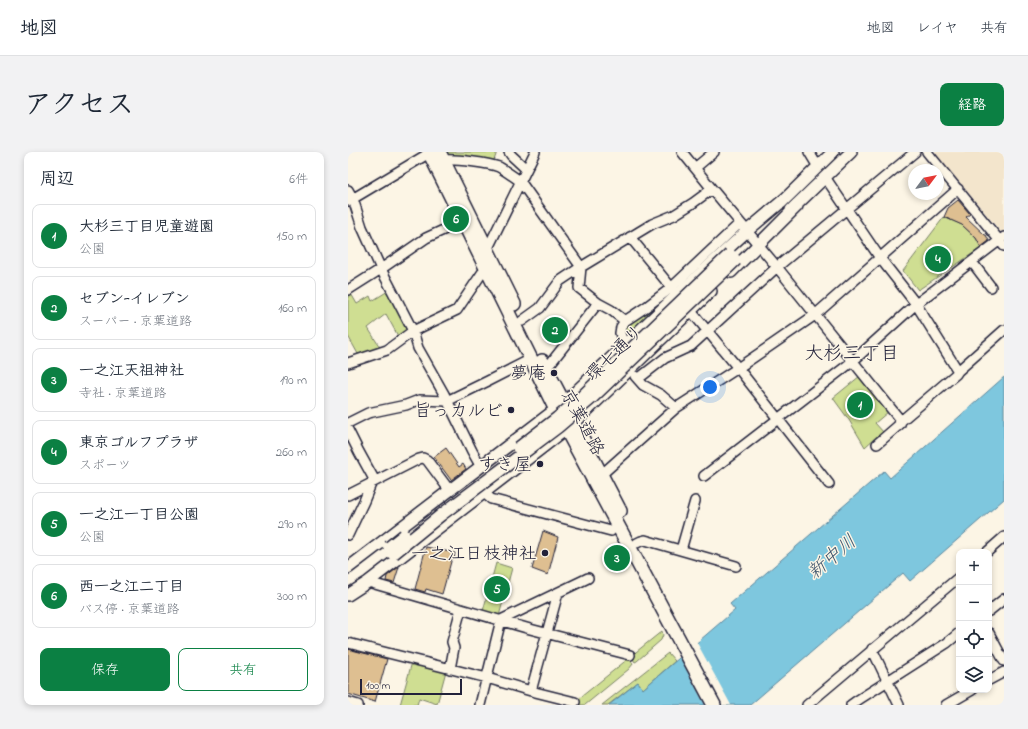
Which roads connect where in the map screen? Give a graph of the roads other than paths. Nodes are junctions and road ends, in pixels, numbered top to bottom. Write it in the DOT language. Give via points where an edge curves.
graph roads {
  1 [pos="509,152"];
  2 [pos="535,152"];
  3 [pos="682,152"];
  4 [pos="714,152"];
  5 [pos="809,152"];
  6 [pos="833,152"];
  7 [pos="851,152"];
  8 [pos="915,152"];
  9 [pos="927,152"];
  10 [pos="434,156"];
  11 [pos="818,167"];
  12 [pos="695,168"];
  13 [pos="526,169"];
  14 [pos="825,177"];
  15 [pos="520,181"];
  16 [pos="958,189"];
  17 [pos="348,190"];
  18 [pos="712,190"];
  19 [pos="350,200"];
  20 [pos="847,209"];
  21 [pos="463,221"];
  22 [pos="750,235"];
  23 [pos="630,237"];
  24 [pos="1002,241"];
  25 [pos="487,250"];
  26 [pos="880,258"];
  27 [pos="972,262"];
  28 [pos="581,267"];
  29 [pos="777,267"];
  30 [pos="381,269"];
  31 [pos="487,270"];
  32 [pos="991,287"];
  33 [pos="348,290"];
  34 [pos="674,291"];
  35 [pos="598,304"];
  36 [pos="916,304"];
  37 [pos="691,311"];
  38 [pos="815,315"];
  39 [pos="522,321"];
  40 [pos="625,321"];
  41 [pos="708,330"];
  42 [pos="1004,330"];
  43 [pos="413,331"];
  44 [pos="624,345"];
  45 [pos="531,359"];
  46 [pos="852,361"];
  47 [pos="348,363"];
  48 [pos="738,368"];
  49 [pos="546,369"];
  50 [pos="958,371"];
  51 [pos="628,372"];
  52 [pos="638,379"];
  53 [pos="447,401"];
  54 [pos="560,407"];
  55 [pos="676,408"];
  56 [pos="778,419"];
  57 [pos="901,421"];
  58 [pos="348,423"];
  59 [pos="570,426"];
  60 [pos="348,430"];
  61 [pos="877,444"];
  62 [pos="481,467"];
  63 [pos="602,475"];
  64 [pos="704,476"];
  65 [pos="373,482"];
  66 [pos="830,484"];
  67 [pos="450,491"];
  68 [pos="484,493"];
  69 [pos="348,494"];
  70 [pos="695,501"];
  71 [pos="611,531"];
  72 [pos="348,535"];
  73 [pos="1004,537"];
  74 [pos="637,543"];
  75 [pos="990,549"];
  76 [pos="391,550"];
  77 [pos="682,550"];
  78 [pos="736,566"];
  79 [pos="348,568"];
  80 [pos="348,575"];
  81 [pos="588,578"];
  82 [pos="956,579"];
  83 [pos="368,582"];
  84 [pos="348,590"];
  85 [pos="558,593"];
  86 [pos="348,595"];
  87 [pos="1004,599"];
  88 [pos="461,609"];
  89 [pos="992,609"];
  90 [pos="501,620"];
  91 [pos="678,630"];
  92 [pos="547,633"];
  93 [pos="956,636"];
  94 [pos="992,639"];
  95 [pos="348,643"];
  96 [pos="872,649"];
  97 [pos="630,655"];
  98 [pos="1004,661"];
  99 [pos="450,669"];
  100 [pos="1004,672"];
  101 [pos="487,678"];
  102 [pos="992,678"];
  103 [pos="887,681"];
  104 [pos="531,692"];
  105 [pos="967,693"];
  106 [pos="348,702"];
  107 [pos="575,702"];
  108 [pos="358,705"];
  109 [pos="480,705"];
  110 [pos="714,705"];
  111 [pos="722,705"];
  112 [pos="807,705"];
  113 [pos="851,705"];
  114 [pos="899,705"];
  115 [pos="946,705"];
  1 -- 13 [label="street"];
  2 -- 13 [label="street"];
  3 -- 12 [label="street"];
  4 -- 12 [label="street"];
  5 -- 11 [label="street"];
  6 -- 11 [label="main road"];
  7 -- 14 [label="main road"];
  8 -- 20 [label="street"];
  9 -- 16 [label="street"];
  10 -- 15 [label="street" via="498,166"];
  10 -- 19 [label="street"];
  10 -- 21 [label="highway, 京葉道路"];
  10 -- 25 [label="highway, 京葉道路"];
  11 -- 22 [label="main road"];
  12 -- 18 [label="street"];
  13 -- 15 [label="street"];
  14 -- 20 [label="street"];
  14 -- 22 [label="main road" via="797,206"];
  15 -- 25 [label="street"];
  15 -- 28 [label="street"];
  16 -- 24 [label="street"];
  16 -- 26 [label="street"];
  17 -- 19 [label="street"];
  18 -- 22 [label="street"];
  18 -- 23 [label="street" via="680,211"];
  19 -- 30 [label="street"];
  20 -- 26 [label="street"];
  20 -- 29 [label="street"];
  21 -- 30 [label="street" via="426,238"];
  21 -- 31 [label="highway, 京葉道路"];
  22 -- 29 [label="street"];
  22 -- 34 [label="main road"];
  22 -- 37 [label="main road"];
  22 -- 76 [label="main road, 環七通り, bridge" via="733,257 562,414"];
  23 -- 28 [label="street"];
  23 -- 34 [label="street"];
  24 -- 27 [label="street"];
  25 -- 39 [label="highway, 京葉道路"];
  26 -- 36 [label="street"];
  26 -- 38 [label="street"];
  27 -- 32 [label="street"];
  27 -- 36 [label="street"];
  28 -- 35 [label="street" via="579,288"];
  28 -- 39 [label="street" via="560,281 540,308"];
  29 -- 38 [label="street"];
  29 -- 41 [label="street"];
  30 -- 33 [label="street"];
  30 -- 43 [label="street"];
  31 -- 43 [label="street" via="482,273 457,310"];
  31 -- 45 [label="highway, 京葉道路"];
  34 -- 40 [label="street"];
  34 -- 44 [label="main road"];
  35 -- 40 [label="street" via="612,310"];
  35 -- 49 [label="street"];
  36 -- 46 [label="street"];
  36 -- 50 [label="street"];
  37 -- 41 [label="street"];
  37 -- 51 [label="main road"];
  38 -- 46 [label="street"];
  38 -- 48 [label="street"];
  39 -- 49 [label="highway, 京葉道路"];
  40 -- 44 [label="street" via="620,333"];
  41 -- 48 [label="street"];
  41 -- 52 [label="street" via="692,346 665,358"];
  42 -- 50 [label="street"];
  43 -- 47 [label="street" via="387,350"];
  43 -- 53 [label="street" via="418,348"];
  44 -- 54 [label="main road"];
  45 -- 53 [label="street"];
  45 -- 54 [label="highway, 京葉道路"];
  46 -- 56 [label="street"];
  46 -- 57 [label="street"];
  48 -- 55 [label="street"];
  48 -- 56 [label="street"];
  49 -- 54 [label="highway, 京葉道路"];
  50 -- 57 [label="street"];
  51 -- 52 [label="street"];
  51 -- 59 [label="main road"];
  52 -- 55 [label="street"];
  53 -- 58 [label="street" via="419,400 368,413"];
  53 -- 62 [label="street"];
  54 -- 59 [label="highway, 京葉道路"];
  54 -- 62 [label="main road"];
  55 -- 63 [label="street"];
  56 -- 64 [label="street"];
  56 -- 66 [label="street"];
  57 -- 61 [label="street"];
  59 -- 63 [label="highway, 京葉道路"];
  59 -- 68 [label="main road"];
  59 -- 91 [label="highway, 京葉道路"];
  60 -- 65 [label="street"];
  62 -- 67 [label="main road"];
  63 -- 74 [label="highway, 京葉道路"];
  65 -- 67 [label="street" via="423,458"];
  65 -- 69 [label="street"];
  65 -- 72 [label="street"];
  67 -- 79 [label="main road"];
  68 -- 71 [label="street" via="491,499"];
  68 -- 83 [label="main road"];
  70 -- 77 [label="street"];
  73 -- 75 [label="street"];
  74 -- 77 [label="street" via="645,540"];
  74 -- 91 [label="highway, 京葉道路"];
  76 -- 80 [label="main road, 環七通り"];
  76 -- 84 [label="main road, 環七通り"];
  77 -- 78 [label="street"];
  81 -- 85 [label="street"];
  82 -- 96 [label="street"];
  83 -- 86 [label="main road"];
  83 -- 88 [label="street"];
  85 -- 90 [label="street"];
  85 -- 92 [label="street"];
  87 -- 89 [label="street"];
  88 -- 90 [label="street"];
  88 -- 99 [label="street" via="452,642 454,648"];
  90 -- 92 [label="street"];
  90 -- 101 [label="street"];
  91 -- 110 [label="highway, 京葉道路"];
  91 -- 111 [label="highway, 京葉道路"];
  92 -- 97 [label="street"];
  92 -- 104 [label="street"];
  93 -- 103 [label="street"];
  94 -- 98 [label="street"];
  95 -- 99 [label="street"];
  96 -- 103 [label="street"];
  96 -- 112 [label="street"];
  99 -- 101 [label="street"];
  100 -- 102 [label="street"];
  101 -- 104 [label="street"];
  101 -- 109 [label="street"];
  103 -- 113 [label="street"];
  103 -- 114 [label="street"];
  104 -- 107 [label="street"];
  105 -- 115 [label="street"];
  106 -- 108 [label="street"];
}
